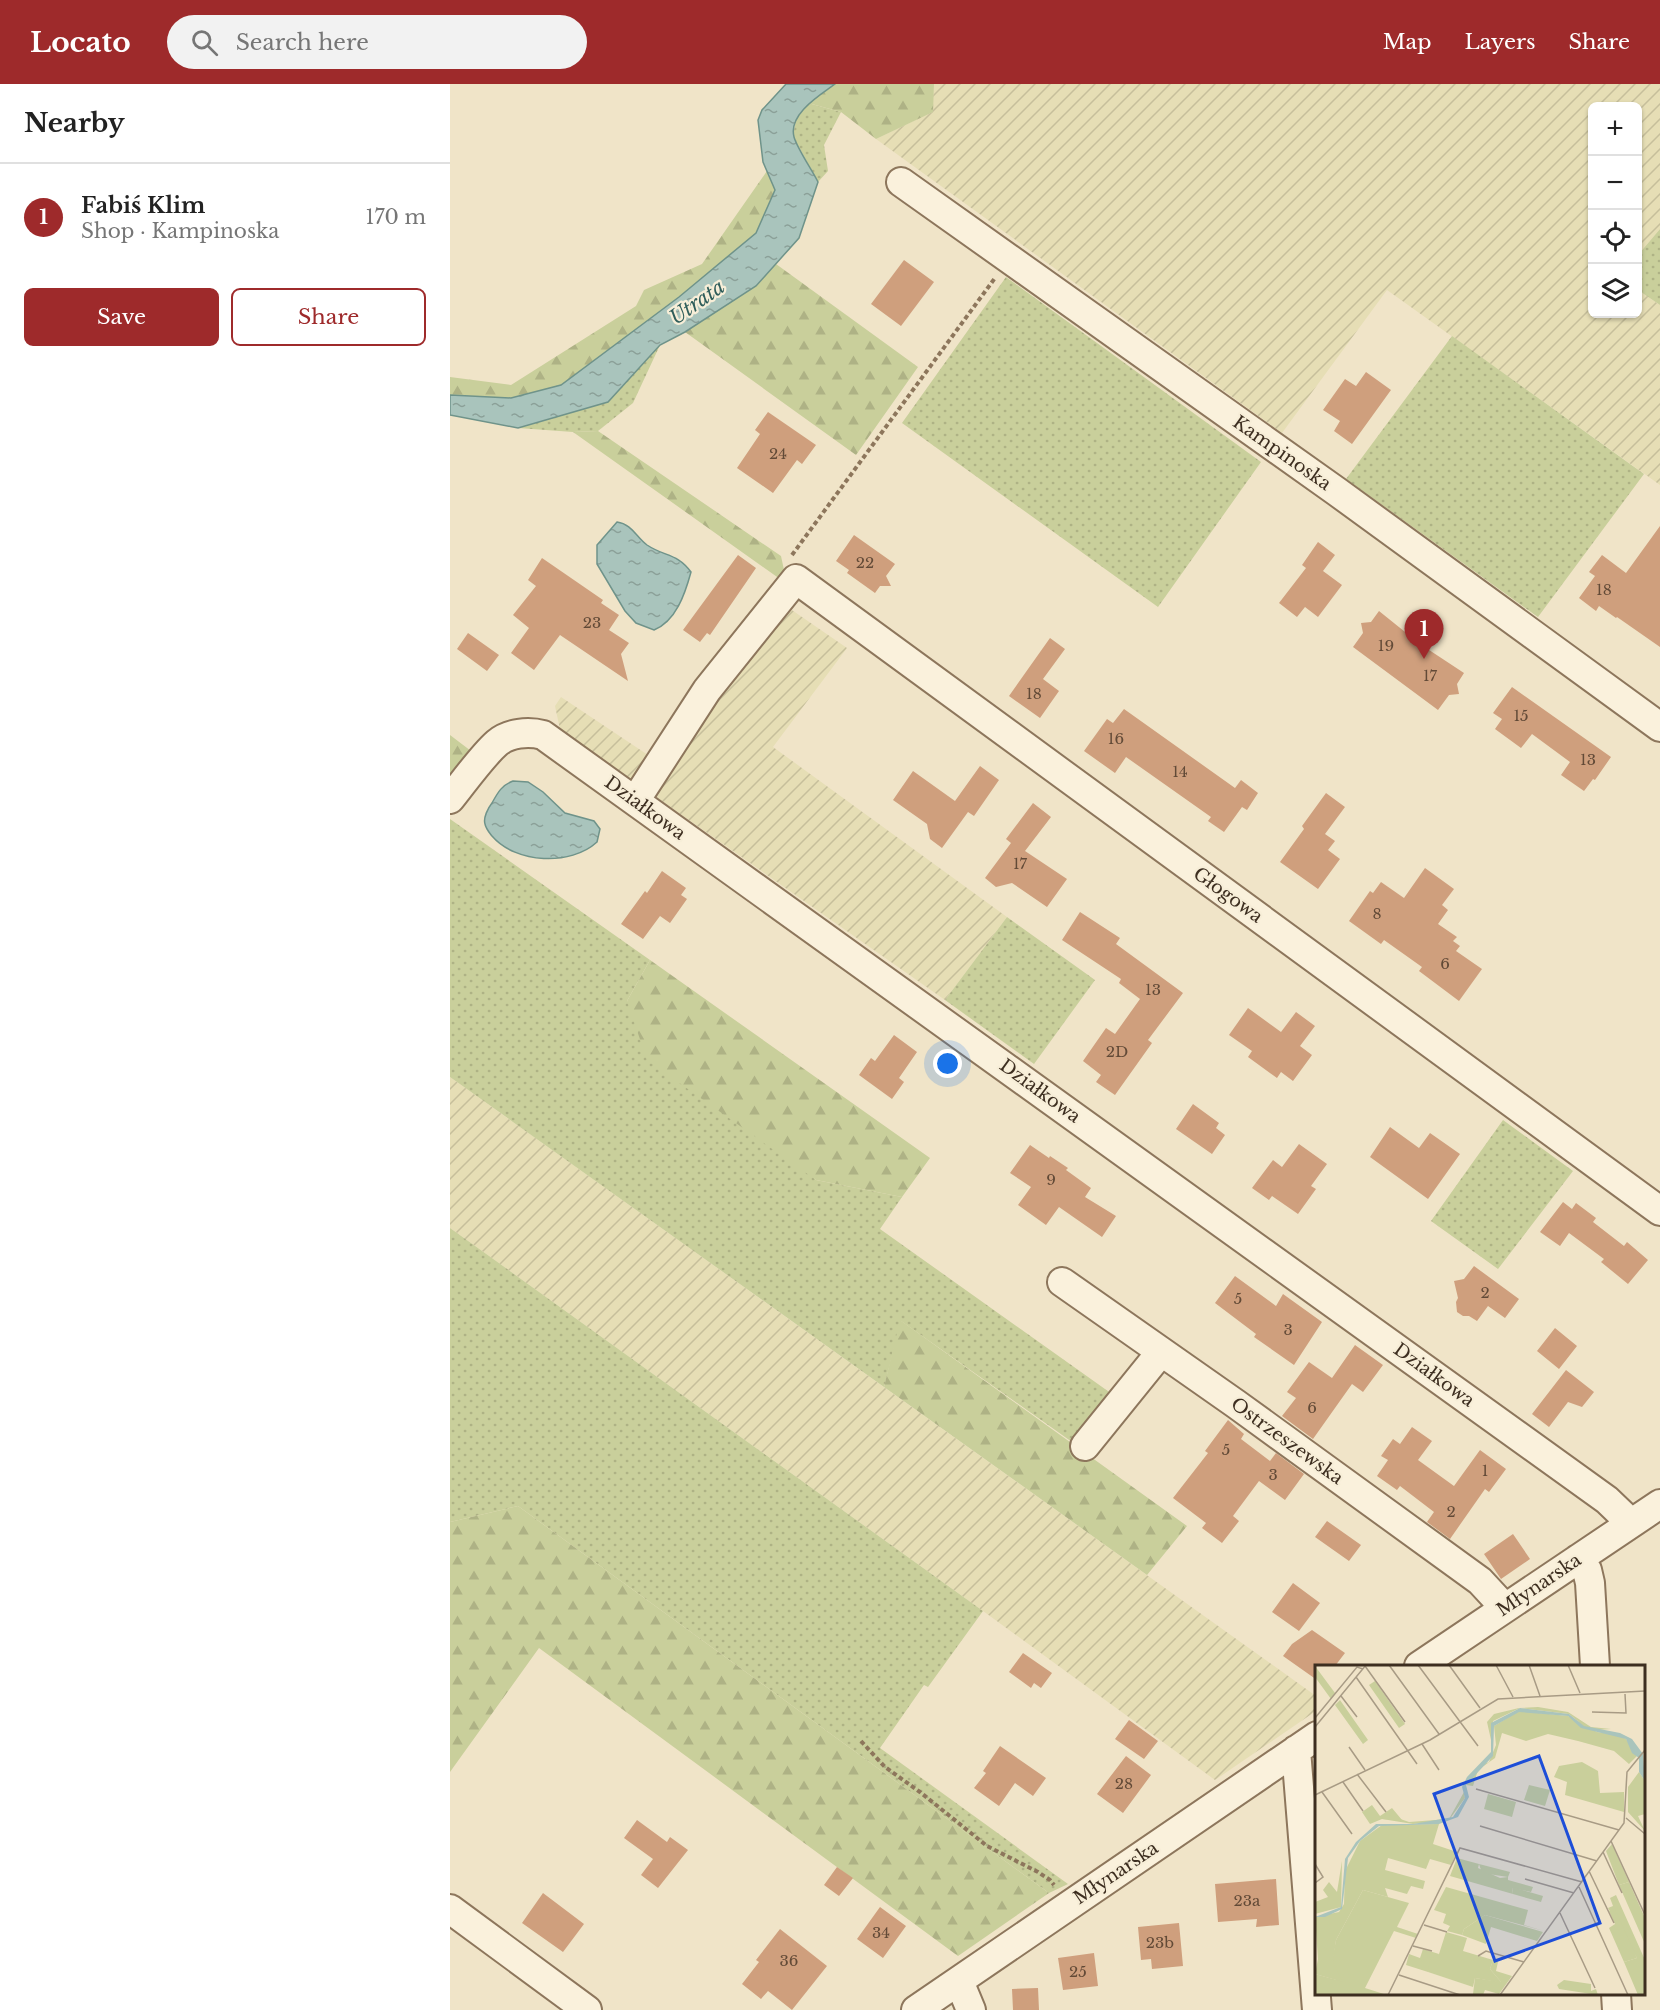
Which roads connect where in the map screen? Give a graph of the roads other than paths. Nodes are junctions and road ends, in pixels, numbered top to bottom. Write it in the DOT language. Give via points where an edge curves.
graph roads {
  1 [pos="901,182"];
  2 [pos="1660,727"];
  3 [pos="450,799"];
  4 [pos="635,801"];
  5 [pos="1660,1211"];
  6 [pos="1062,1282"];
  7 [pos="1161,1352"];
  8 [pos="1085,1446"];
  9 [pos="1660,1504"];
  10 [pos="1632,1523"];
  11 [pos="1578,1559"];
  12 [pos="1505,1608"];
  13 [pos="1420,1665"];
  14 [pos="1595,1665"];
  15 [pos="1306,1743"];
  16 [pos="450,1909"];
  17 [pos="1315,1961"];
  18 [pos="959,1981"];
  19 [pos="1316,1995"];
  20 [pos="1616,1995"];
  21 [pos="587,2010"];
  22 [pos="916,2010"];
  23 [pos="971,2010"];
  24 [pos="1317,2010"];
  25 [pos="1617,2010"];
  1 -- 2 [label="street, Kampinoska"];
  3 -- 4 [label="street, Działkowa" via="498,742 531,732 543,735"];
  4 -- 5 [label="street, Głogowa" via="707,690 796,579"];
  4 -- 10 [label="street, Działkowa" via="1606,1500"];
  6 -- 7 [label="street, Ostrzeszewska"];
  7 -- 8 [label="street"];
  7 -- 12 [label="street, Ostrzeszewska" via="1480,1581"];
  9 -- 10 [label="street, Młynarska"];
  10 -- 11 [label="street, Młynarska"];
  11 -- 12 [label="street, Młynarska"];
  11 -- 14 [label="street" via="1587,1570 1590,1583"];
  12 -- 13 [label="street, Młynarska"];
  15 -- 17 [label="street"];
  15 -- 18 [label="street, Młynarska"];
  16 -- 21 [label="street"];
  18 -- 22 [label="street, Młynarska"];
  18 -- 23 [label="street"];
  19 -- 24 [label="street"];
  20 -- 25 [label="street"];
}
